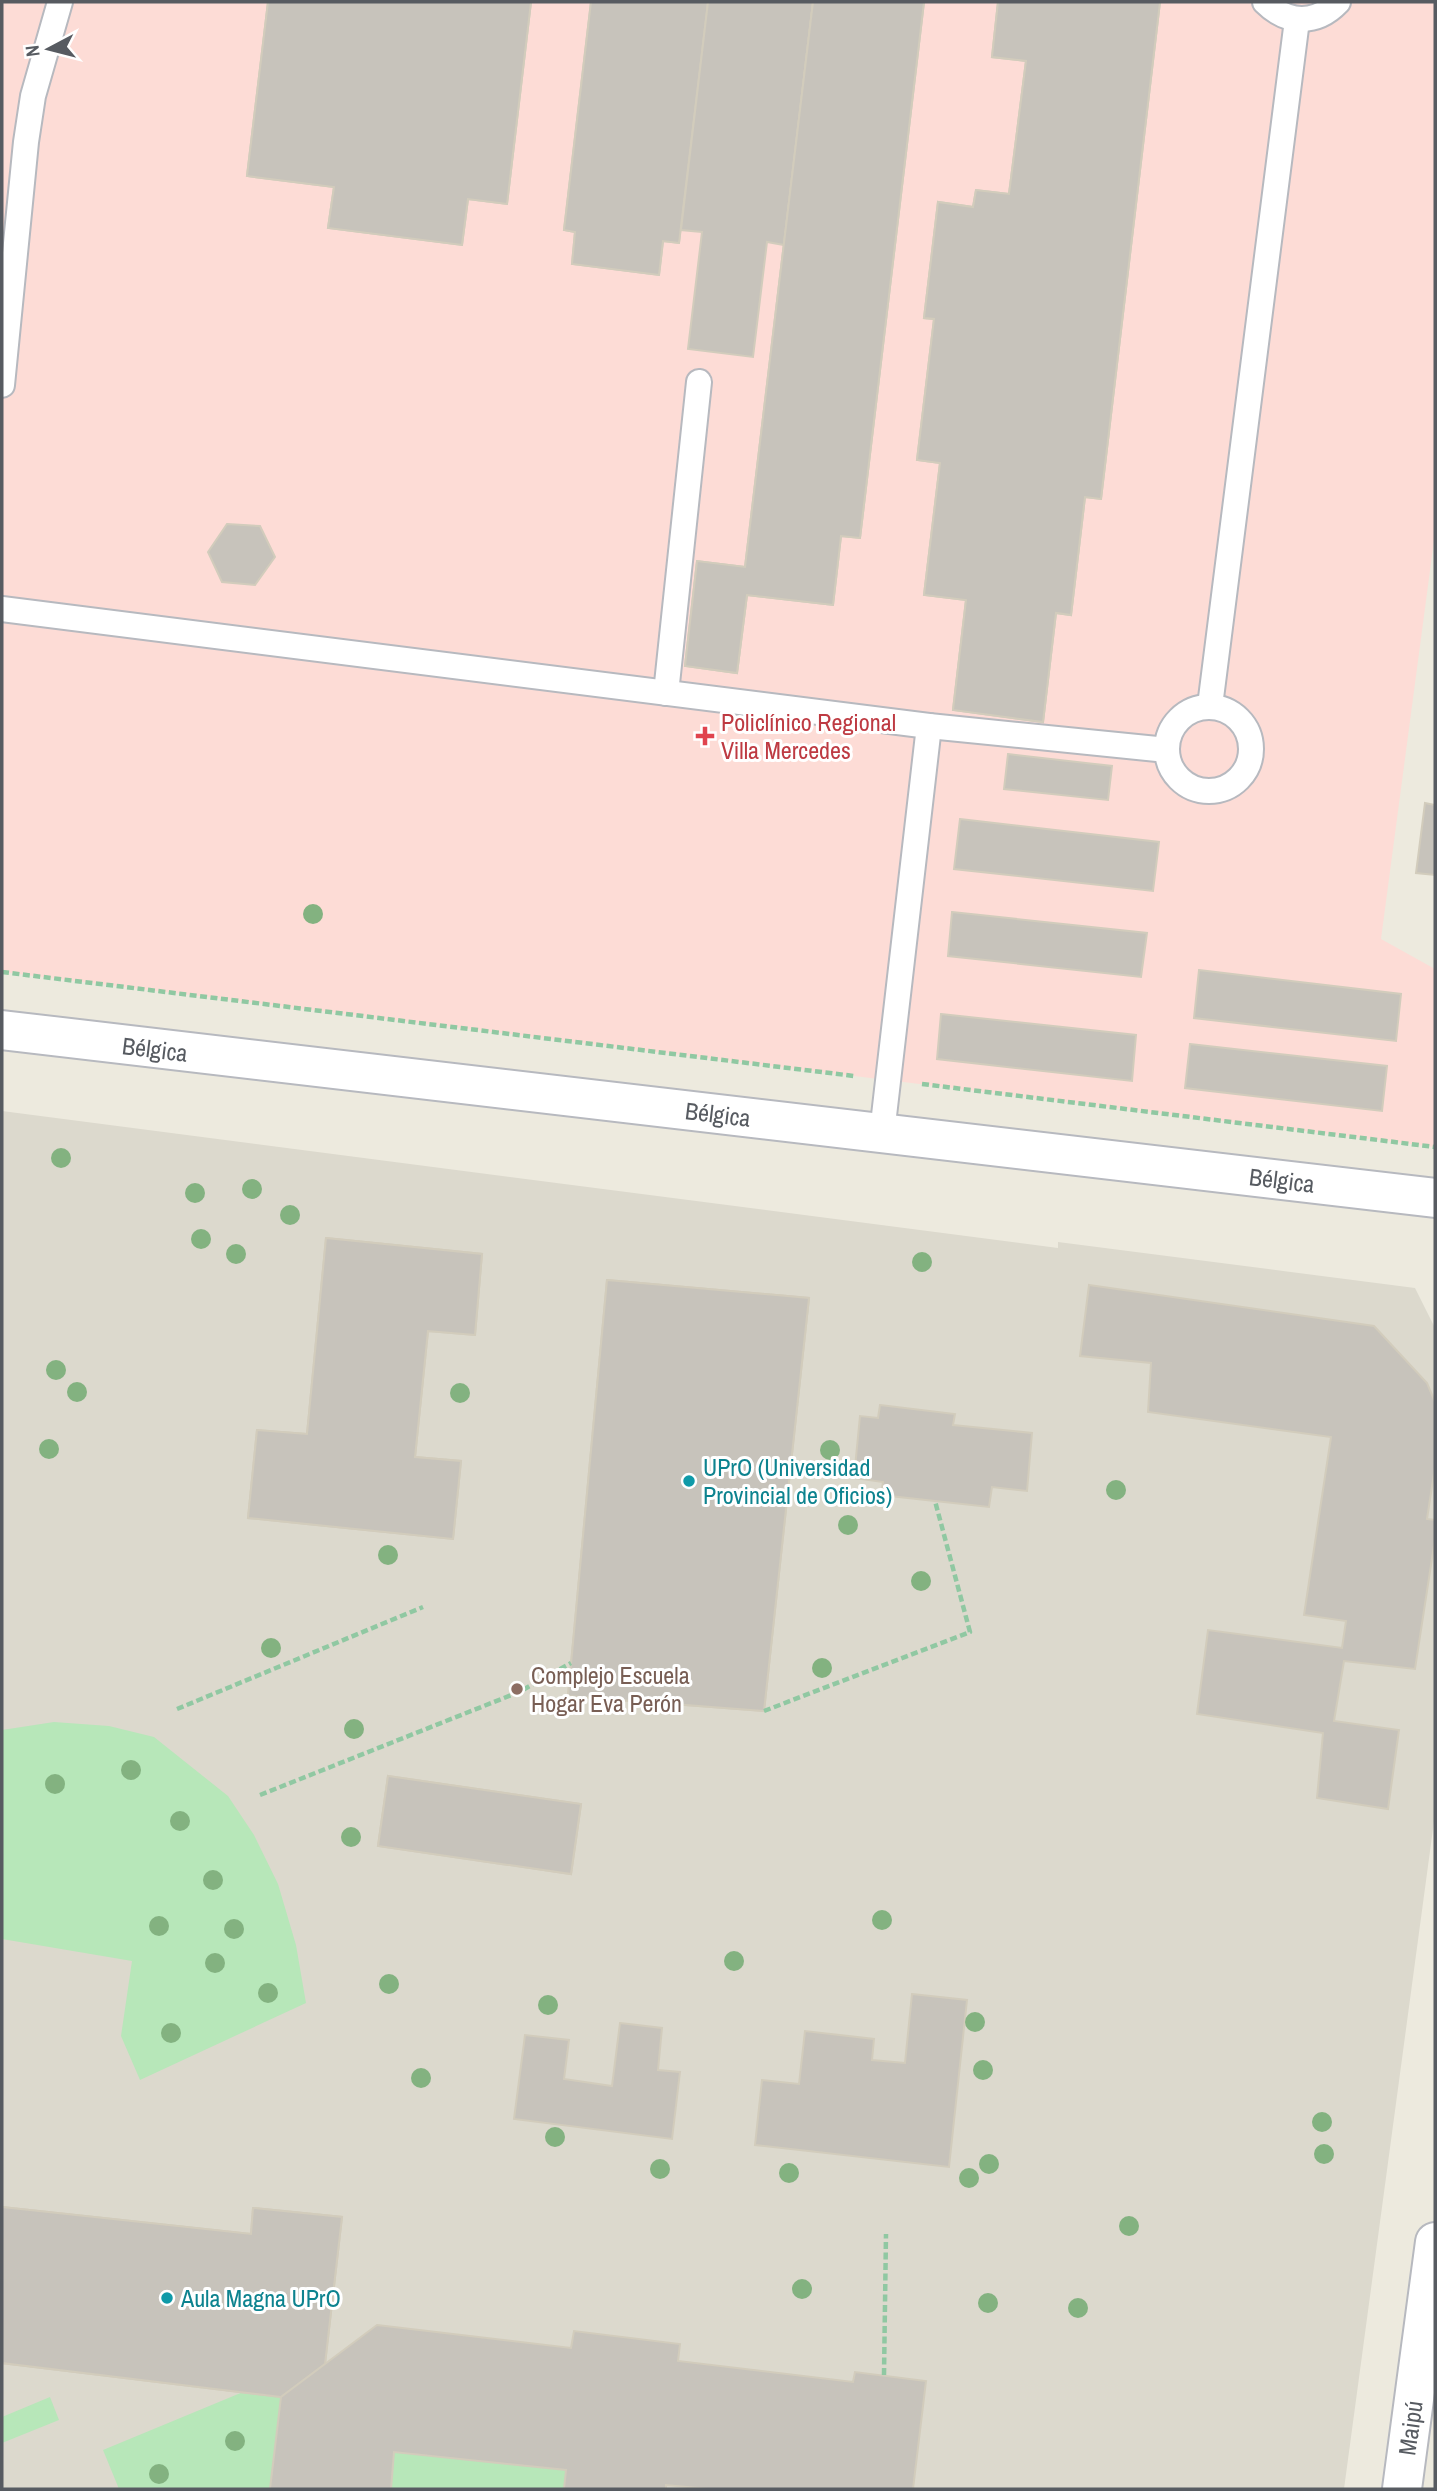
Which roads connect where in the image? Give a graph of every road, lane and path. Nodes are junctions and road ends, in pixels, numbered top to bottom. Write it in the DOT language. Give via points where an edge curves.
graph roads {
  1 [pos="60,2"];
  2 [pos="1265,2"];
  3 [pos="1338,2"];
  4 [pos="1297,20"];
  5 [pos="699,382"];
  6 [pos="2,385"];
  7 [pos="2,609"];
  8 [pos="666,693"];
  9 [pos="1210,706"];
  10 [pos="929,726"];
  11 [pos="1167,750"];
  12 [pos="2,972"];
  13 [pos="2,1030"];
  14 [pos="888,1080"];
  15 [pos="882,1133"];
  16 [pos="1435,1147"];
  17 [pos="1435,1198"];
  18 [pos="935,1501"];
  19 [pos="423,1607"];
  20 [pos="571,1663"];
  21 [pos="177,1709"];
  22 [pos="764,1711"];
  23 [pos="261,1795"];
  24 [pos="886,2234"];
  25 [pos="1435,2242"];
  26 [pos="884,2375"];
  27 [pos="1402,2489"];
  1 -- 6 [label="lane" via="33,96 26,142"];
  2 -- 4 [label="lane"];
  3 -- 4 [label="lane" via="1314,18"];
  4 -- 9 [label="lane"];
  5 -- 8 [label="lane"];
  7 -- 8 [label="lane"];
  8 -- 10 [label="lane"];
  9 -- 11 [label="lane" via="1184,714 1169,736"];
  9 -- 11 [label="lane" via="1237,715 1251,739 1252,753 1240,779 1214,791 1188,785 1177,776"];
  10 -- 11 [label="lane"];
  10 -- 14 [label="lane"];
  12 -- 14 [label="path"];
  13 -- 15 [label="street, Bélgica"];
  14 -- 15 [label="lane"];
  14 -- 16 [label="path"];
  15 -- 17 [label="street, Bélgica"];
  18 -- 22 [label="path" via="970,1632"];
  19 -- 21 [label="path"];
  20 -- 23 [label="path" via="519,1692"];
  24 -- 26 [label="path"];
  25 -- 27 [label="street, Maipú"];
}
